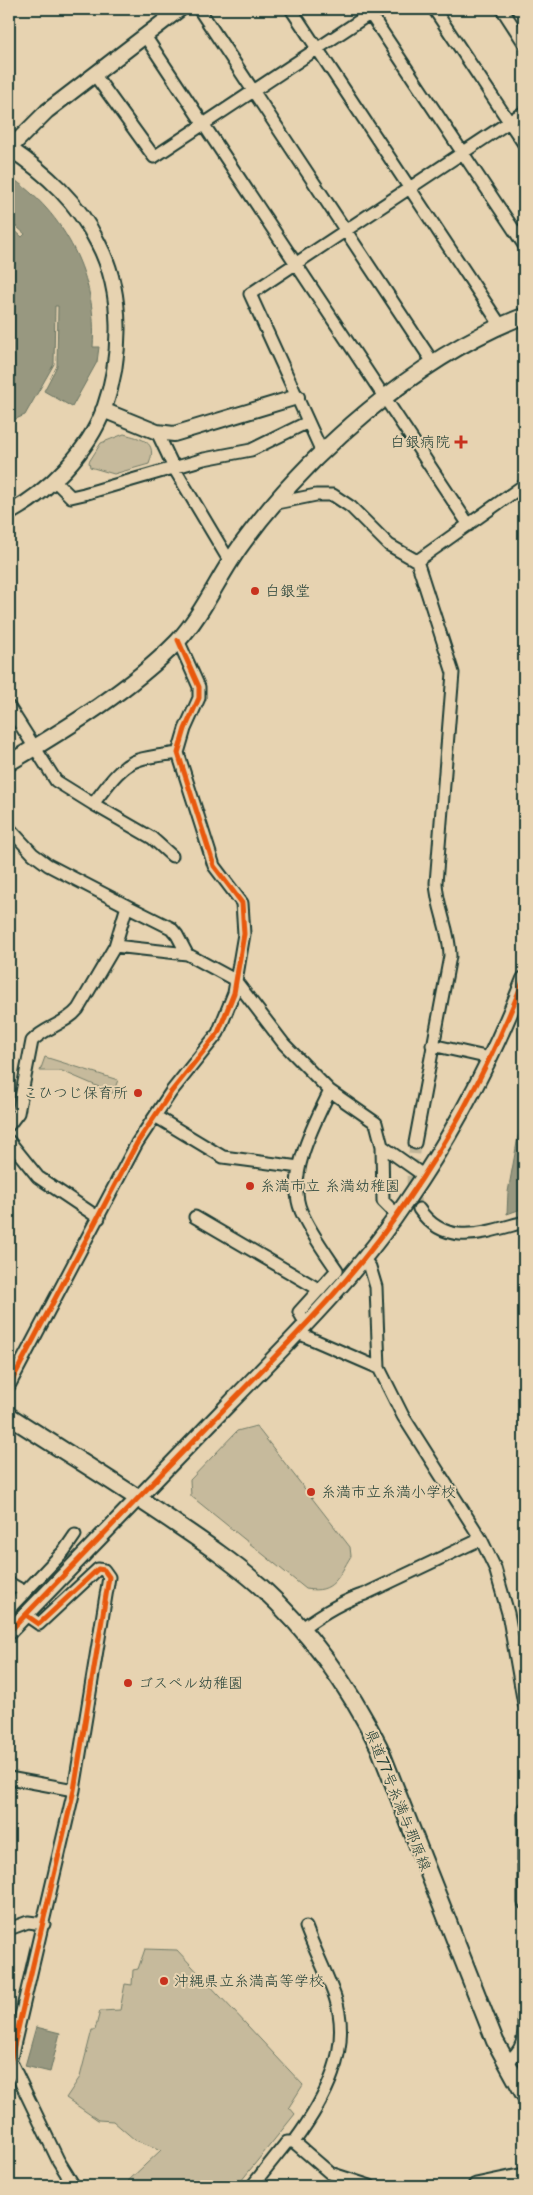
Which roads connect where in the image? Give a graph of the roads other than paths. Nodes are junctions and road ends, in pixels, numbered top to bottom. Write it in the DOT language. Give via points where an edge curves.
graph roads {
  1 [pos="180,9"];
  2 [pos="199,9"];
  3 [pos="291,9"];
  4 [pos="434,9"];
  5 [pos="502,9"];
  6 [pos="371,10"];
  7 [pos="144,36"];
  8 [pos="524,43"];
  9 [pos="317,48"];
  10 [pos="94,74"];
  11 [pos="253,91"];
  12 [pos="524,112"];
  13 [pos="509,122"];
  14 [pos="203,124"];
  15 [pos="524,144"];
  16 [pos="9,148"];
  17 [pos="462,153"];
  18 [pos="410,188"];
  19 [pos="346,230"];
  20 [pos="524,246"];
  21 [pos="295,264"];
  22 [pos="524,316"];
  23 [pos="501,326"];
  24 [pos="434,364"];
  25 [pos="297,397"];
  26 [pos="384,399"];
  27 [pos="103,410"];
  28 [pos="308,422"];
  29 [pos="157,432"];
  30 [pos="322,452"];
  31 [pos="174,468"];
  32 [pos="54,480"];
  33 [pos="524,485"];
  34 [pos="272,504"];
  35 [pos="9,513"];
  36 [pos="469,525"];
  37 [pos="417,560"];
  38 [pos="230,562"];
  39 [pos="178,640"];
  40 [pos="9,707"];
  41 [pos="33,748"];
  42 [pos="178,754"];
  43 [pos="9,763"];
  44 [pos="93,804"];
  45 [pos="9,828"];
  46 [pos="172,856"];
  47 [pos="127,906"];
  48 [pos="115,946"];
  49 [pos="187,954"];
  50 [pos="524,979"];
  51 [pos="235,980"];
  52 [pos="432,1045"];
  53 [pos="490,1058"];
  54 [pos="330,1091"];
  55 [pos="155,1116"];
  56 [pos="9,1125"];
  57 [pos="9,1141"];
  58 [pos="414,1143"];
  59 [pos="382,1146"];
  60 [pos="299,1167"];
  61 [pos="423,1175"];
  62 [pos="419,1209"];
  63 [pos="397,1215"];
  64 [pos="196,1217"];
  65 [pos="99,1218"];
  66 [pos="524,1222"];
  67 [pos="364,1259"];
  68 [pos="320,1290"];
  69 [pos="302,1328"];
  70 [pos="379,1368"];
  71 [pos="9,1386"];
  72 [pos="9,1416"];
  73 [pos="140,1499"];
  74 [pos="75,1535"];
  75 [pos="481,1539"];
  76 [pos="9,1583"];
  77 [pos="25,1592"];
  78 [pos="9,1609"];
  79 [pos="26,1615"];
  80 [pos="301,1629"];
  81 [pos="9,1632"];
  82 [pos="524,1704"];
  83 [pos="9,1778"];
  84 [pos="74,1790"];
  85 [pos="524,1808"];
  86 [pos="524,1903"];
  87 [pos="44,1924"];
  88 [pos="306,1927"];
  89 [pos="9,1929"];
  90 [pos="524,2013"];
  91 [pos="523,2046"];
  92 [pos="506,2063"];
  93 [pos="10,2064"];
  94 [pos="524,2094"];
  95 [pos="294,2142"];
  96 [pos="524,2176"];
  97 [pos="74,2186"];
  98 [pos="252,2186"];
  99 [pos="370,2186"];
  100 [pos="476,2186"];
  1 -- 7 [label="street"];
  2 -- 11 [label="street"];
  3 -- 9 [label="street"];
  4 -- 13 [label="street"];
  5 -- 8 [label="street"];
  6 -- 9 [label="street"];
  6 -- 17 [label="street"];
  7 -- 10 [label="street"];
  7 -- 14 [label="street"];
  9 -- 11 [label="street"];
  9 -- 18 [label="street"];
  10 -- 14 [label="street" via="154,157"];
  10 -- 16 [label="street" via="46,111"];
  11 -- 14 [label="street"];
  11 -- 19 [label="street"];
  12 -- 13 [label="street"];
  13 -- 15 [label="street"];
  13 -- 17 [label="street"];
  14 -- 21 [label="street"];
  16 -- 27 [label="street" via="52,181 77,208 100,245 116,308 117,329 113,373"];
  17 -- 18 [label="street"];
  17 -- 20 [label="street"];
  18 -- 19 [label="street"];
  18 -- 23 [label="street"];
  19 -- 21 [label="street"];
  19 -- 24 [label="street"];
  21 -- 25 [label="street" via="250,294"];
  21 -- 26 [label="street"];
  22 -- 23 [label="main road"];
  23 -- 24 [label="main road"];
  24 -- 26 [label="main road"];
  25 -- 28 [label="street"];
  25 -- 29 [label="street" via="174,434"];
  26 -- 30 [label="main road"];
  26 -- 36 [label="street"];
  27 -- 29 [label="street"];
  27 -- 32 [label="street" via="81,448"];
  28 -- 30 [label="street"];
  28 -- 31 [label="street" via="251,450"];
  29 -- 31 [label="street"];
  30 -- 34 [label="main road"];
  31 -- 32 [label="street" via="71,497"];
  31 -- 38 [label="street"];
  32 -- 35 [label="street"];
  33 -- 36 [label="street"];
  34 -- 37 [label="street" via="333,495 389,544"];
  34 -- 38 [label="main road"];
  36 -- 37 [label="street"];
  37 -- 52 [label="street" via="453,673 436,883 436,898 450,943 450,956"];
  38 -- 39 [label="main road"];
  39 -- 41 [label="main road" via="137,679"];
  39 -- 42 [label="street" via="199,687 199,698"];
  40 -- 41 [label="street"];
  41 -- 43 [label="main road"];
  41 -- 44 [label="street" via="56,781"];
  42 -- 44 [label="street" via="130,764 109,783"];
  42 -- 51 [label="street" via="214,866 242,902 244,934"];
  44 -- 46 [label="street" via="152,838"];
  45 -- 47 [label="street" via="48,865"];
  47 -- 48 [label="street"];
  47 -- 49 [label="street" via="171,928"];
  48 -- 49 [label="street"];
  48 -- 56 [label="street" via="73,1016 38,1034 32,1041 18,1113"];
  49 -- 51 [label="street"];
  50 -- 53 [label="street"];
  51 -- 54 [label="street" via="284,1044"];
  51 -- 55 [label="street" via="234,993 218,1034"];
  52 -- 53 [label="street"];
  52 -- 58 [label="street"];
  53 -- 61 [label="street"];
  54 -- 59 [label="street" via="376,1123"];
  54 -- 60 [label="street" via="313,1126"];
  55 -- 60 [label="street" via="223,1157"];
  55 -- 65 [label="street"];
  57 -- 65 [label="street" via="38,1177"];
  59 -- 61 [label="street"];
  59 -- 63 [label="street" via="383,1201"];
  60 -- 68 [label="street" via="300,1209 337,1270"];
  61 -- 63 [label="street"];
  62 -- 66 [label="street" via="426,1219 450,1234 464,1235"];
  63 -- 67 [label="street"];
  64 -- 68 [label="street"];
  65 -- 71 [label="street"];
  67 -- 69 [label="street"];
  67 -- 70 [label="street" via="376,1287"];
  68 -- 69 [label="street" via="299,1312"];
  69 -- 70 [label="street"];
  69 -- 73 [label="street"];
  70 -- 75 [label="street" via="403,1416"];
  72 -- 73 [label="main road, 県道77号糸満与那原線"];
  73 -- 79 [label="street"];
  73 -- 80 [label="main road, 県道77号糸満与那原線" via="243,1572"];
  74 -- 77 [label="street"];
  75 -- 80 [label="street" via="354,1597"];
  75 -- 82 [label="street" via="495,1568 508,1613"];
  76 -- 77 [label="street"];
  77 -- 78 [label="street"];
  79 -- 81 [label="street"];
  79 -- 84 [label="street" via="39,1624 98,1569 104,1570 109,1577"];
  80 -- 92 [label="main road, 県道77号糸満与那原線" via="348,1692 379,1747 483,2013"];
  83 -- 84 [label="street"];
  84 -- 87 [label="street"];
  85 -- 86 [label="street"];
  87 -- 89 [label="street" via="28,1922"];
  87 -- 93 [label="street"];
  88 -- 95 [label="street" via="336,1998 340,2046 333,2074 322,2098"];
  90 -- 91 [label="street"];
  91 -- 92 [label="street"];
  92 -- 94 [label="main road, 県道77号糸満与那原線"];
  93 -- 97 [label="street"];
  95 -- 98 [label="street" via="287,2142"];
  95 -- 99 [label="street" via="330,2173"];
  96 -- 100 [label="main road"];
}
